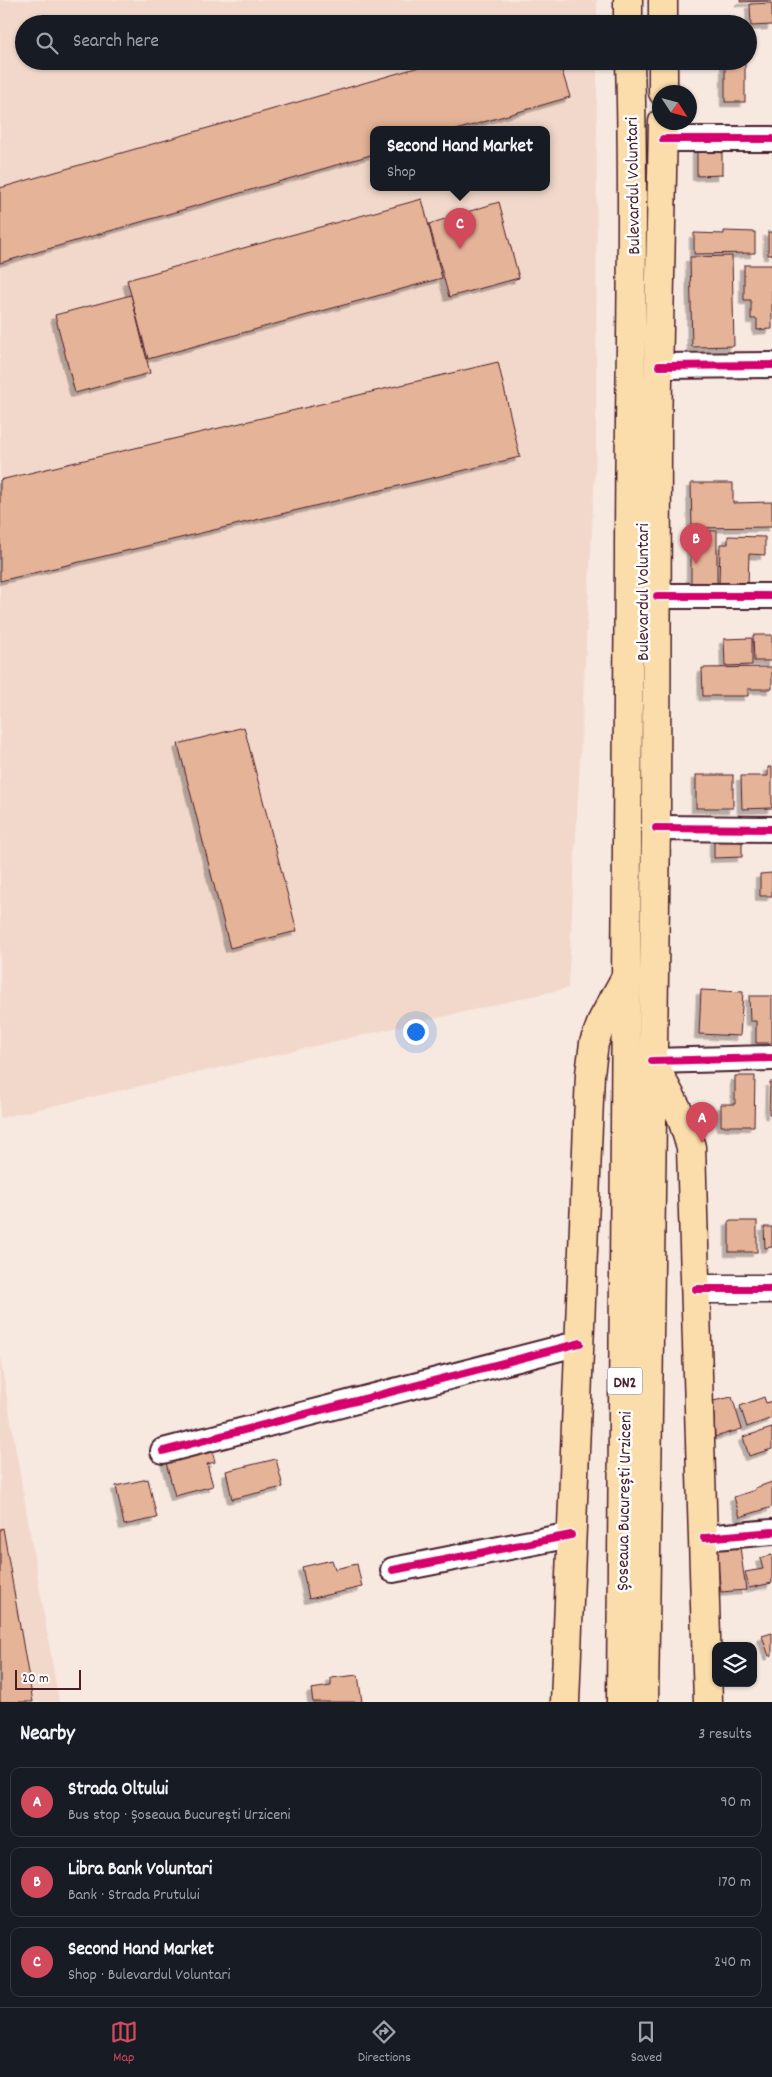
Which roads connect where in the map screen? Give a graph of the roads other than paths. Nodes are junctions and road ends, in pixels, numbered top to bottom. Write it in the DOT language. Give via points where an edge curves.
graph roads {
  1 [pos="628,0"];
  2 [pos="663,0"];
  3 [pos="628,15"];
  4 [pos="663,15"];
  5 [pos="630,70"];
  6 [pos="663,70"];
  7 [pos="663,85"];
  8 [pos="663,131"];
  9 [pos="772,139"];
  10 [pos="772,365"];
  11 [pos="659,366"];
  12 [pos="657,596"];
  13 [pos="772,596"];
  14 [pos="656,828"];
  15 [pos="772,829"];
  16 [pos="629,971"];
  17 [pos="772,1058"];
  18 [pos="640,1061"];
  19 [pos="696,1288"];
  20 [pos="772,1289"];
  21 [pos="580,1343"];
  22 [pos="163,1451"];
  23 [pos="772,1532"];
  24 [pos="571,1535"];
  25 [pos="704,1538"];
  26 [pos="393,1570"];
  27 [pos="565,1702"];
  28 [pos="621,1702"];
  29 [pos="644,1702"];
  30 [pos="708,1702"];
  1 -- 3 [label="highway"];
  2 -- 4 [label="highway"];
  5 -- 16 [label="highway, Bulevardul Voluntari / DN2" via="633,279 629,432"];
  6 -- 7 [label="highway"];
  8 -- 9 [label="street"];
  8 -- 11 [label="highway, Bulevardul Voluntari / DN2"];
  10 -- 11 [label="street"];
  11 -- 12 [label="highway, Bulevardul Voluntari / DN2"];
  12 -- 13 [label="street"];
  12 -- 14 [label="highway, Bulevardul Voluntari / DN2"];
  14 -- 15 [label="street"];
  14 -- 18 [label="highway, Bulevardul Voluntari / DN2"];
  16 -- 18 [label="highway, Bulevardul Voluntari / DN2"];
  16 -- 21 [label="highway" via="594,1043 590,1074"];
  17 -- 18 [label="street"];
  18 -- 19 [label="highway" via="681,1116 692,1147"];
  18 -- 28 [label="highway, Șoseaua București Urziceni / DN2"];
  18 -- 29 [label="highway, Șoseaua București Urziceni / DN2"];
  19 -- 20 [label="street"];
  19 -- 25 [label="highway"];
  21 -- 22 [label="street"];
  21 -- 24 [label="highway"];
  23 -- 25 [label="street"];
  24 -- 26 [label="street"];
  24 -- 27 [label="highway"];
  25 -- 30 [label="highway"];
}
